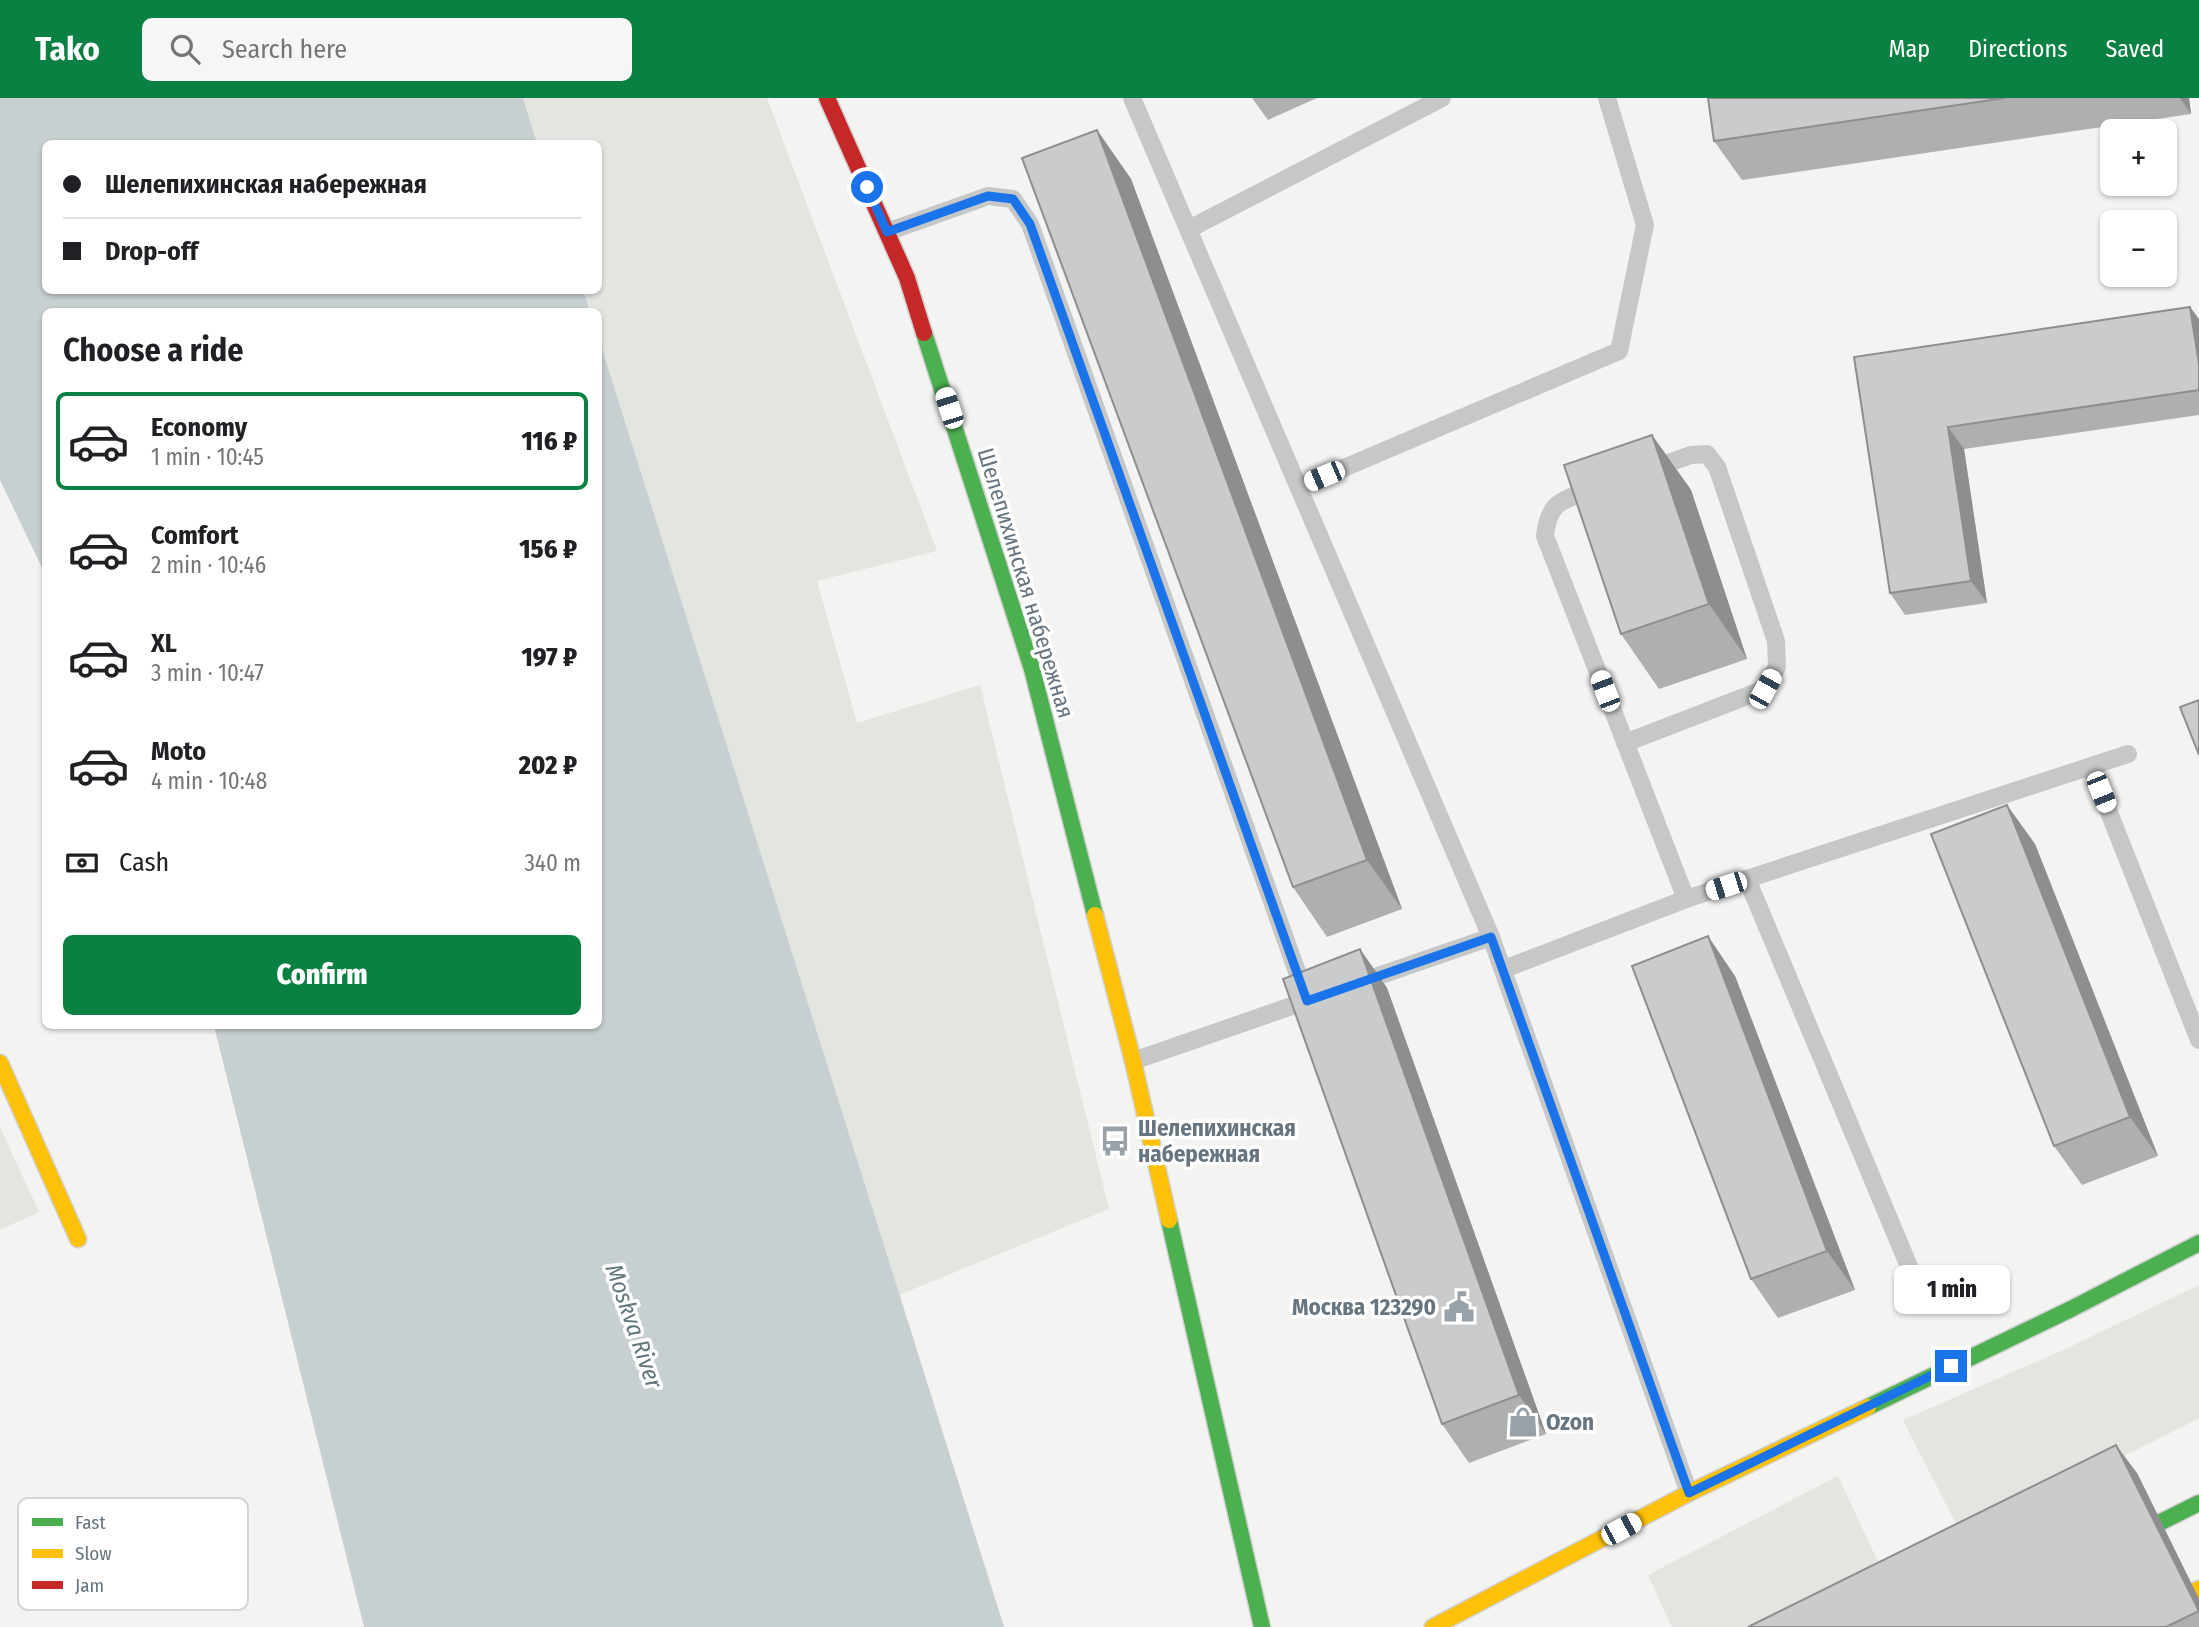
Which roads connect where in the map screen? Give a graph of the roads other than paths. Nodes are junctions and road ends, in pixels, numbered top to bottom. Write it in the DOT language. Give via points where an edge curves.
graph roads {
  1 [pos="827,98"];
  2 [pos="1132,98"];
  3 [pos="1442,98"];
  4 [pos="1607,98"];
  5 [pos="1189,229"];
  6 [pos="887,232"];
  7 [pos="1299,487"];
  8 [pos="1625,743"];
  9 [pos="2128,754"];
  10 [pos="2091,767"];
  11 [pos="1746,879"];
  12 [pos="1686,899"];
  13 [pos="1491,937"];
  14 [pos="1504,969"];
  15 [pos="1307,1001"];
  16 [pos="2199,1040"];
  17 [pos="1133,1061"];
  18 [pos="0,1063"];
  19 [pos="78,1239"];
  20 [pos="2199,1243"];
  21 [pos="1913,1276"];
  22 [pos="1689,1493"];
  23 [pos="2199,1503"];
  24 [pos="2093,1556"];
  25 [pos="2199,1589"];
  26 [pos="1262,1627"];
  27 [pos="1433,1627"];
  28 [pos="2122,1627"];
  1 -- 6 [label="street, Шелепихинская набережная"];
  2 -- 5 [label="lane"];
  3 -- 5 [label="lane"];
  4 -- 7 [label="lane" via="1644,225 1619,351"];
  5 -- 7 [label="lane"];
  6 -- 15 [label="lane" via="988,196 1013,199 1030,224"];
  6 -- 17 [label="street, Шелепихинская набережная" via="907,278 1032,669"];
  7 -- 13 [label="lane"];
  8 -- 8 [label="lane" via="1545,536 1547,515 1561,502 1691,455 1707,454 1717,467 1776,641 1777,667 1765,689"];
  8 -- 12 [label="lane"];
  9 -- 10 [label="lane"];
  10 -- 11 [label="lane"];
  10 -- 16 [label="lane"];
  11 -- 12 [label="lane"];
  11 -- 21 [label="lane"];
  12 -- 14 [label="lane"];
  13 -- 14 [label="lane"];
  13 -- 15 [label="lane"];
  14 -- 22 [label="lane"];
  15 -- 17 [label="lane"];
  17 -- 26 [label="street, Шелепихинская набережная"];
  18 -- 19 [label="street"];
  20 -- 22 [label="street"];
  22 -- 27 [label="street"];
  23 -- 24 [label="street"];
  25 -- 28 [label="street"];
}
